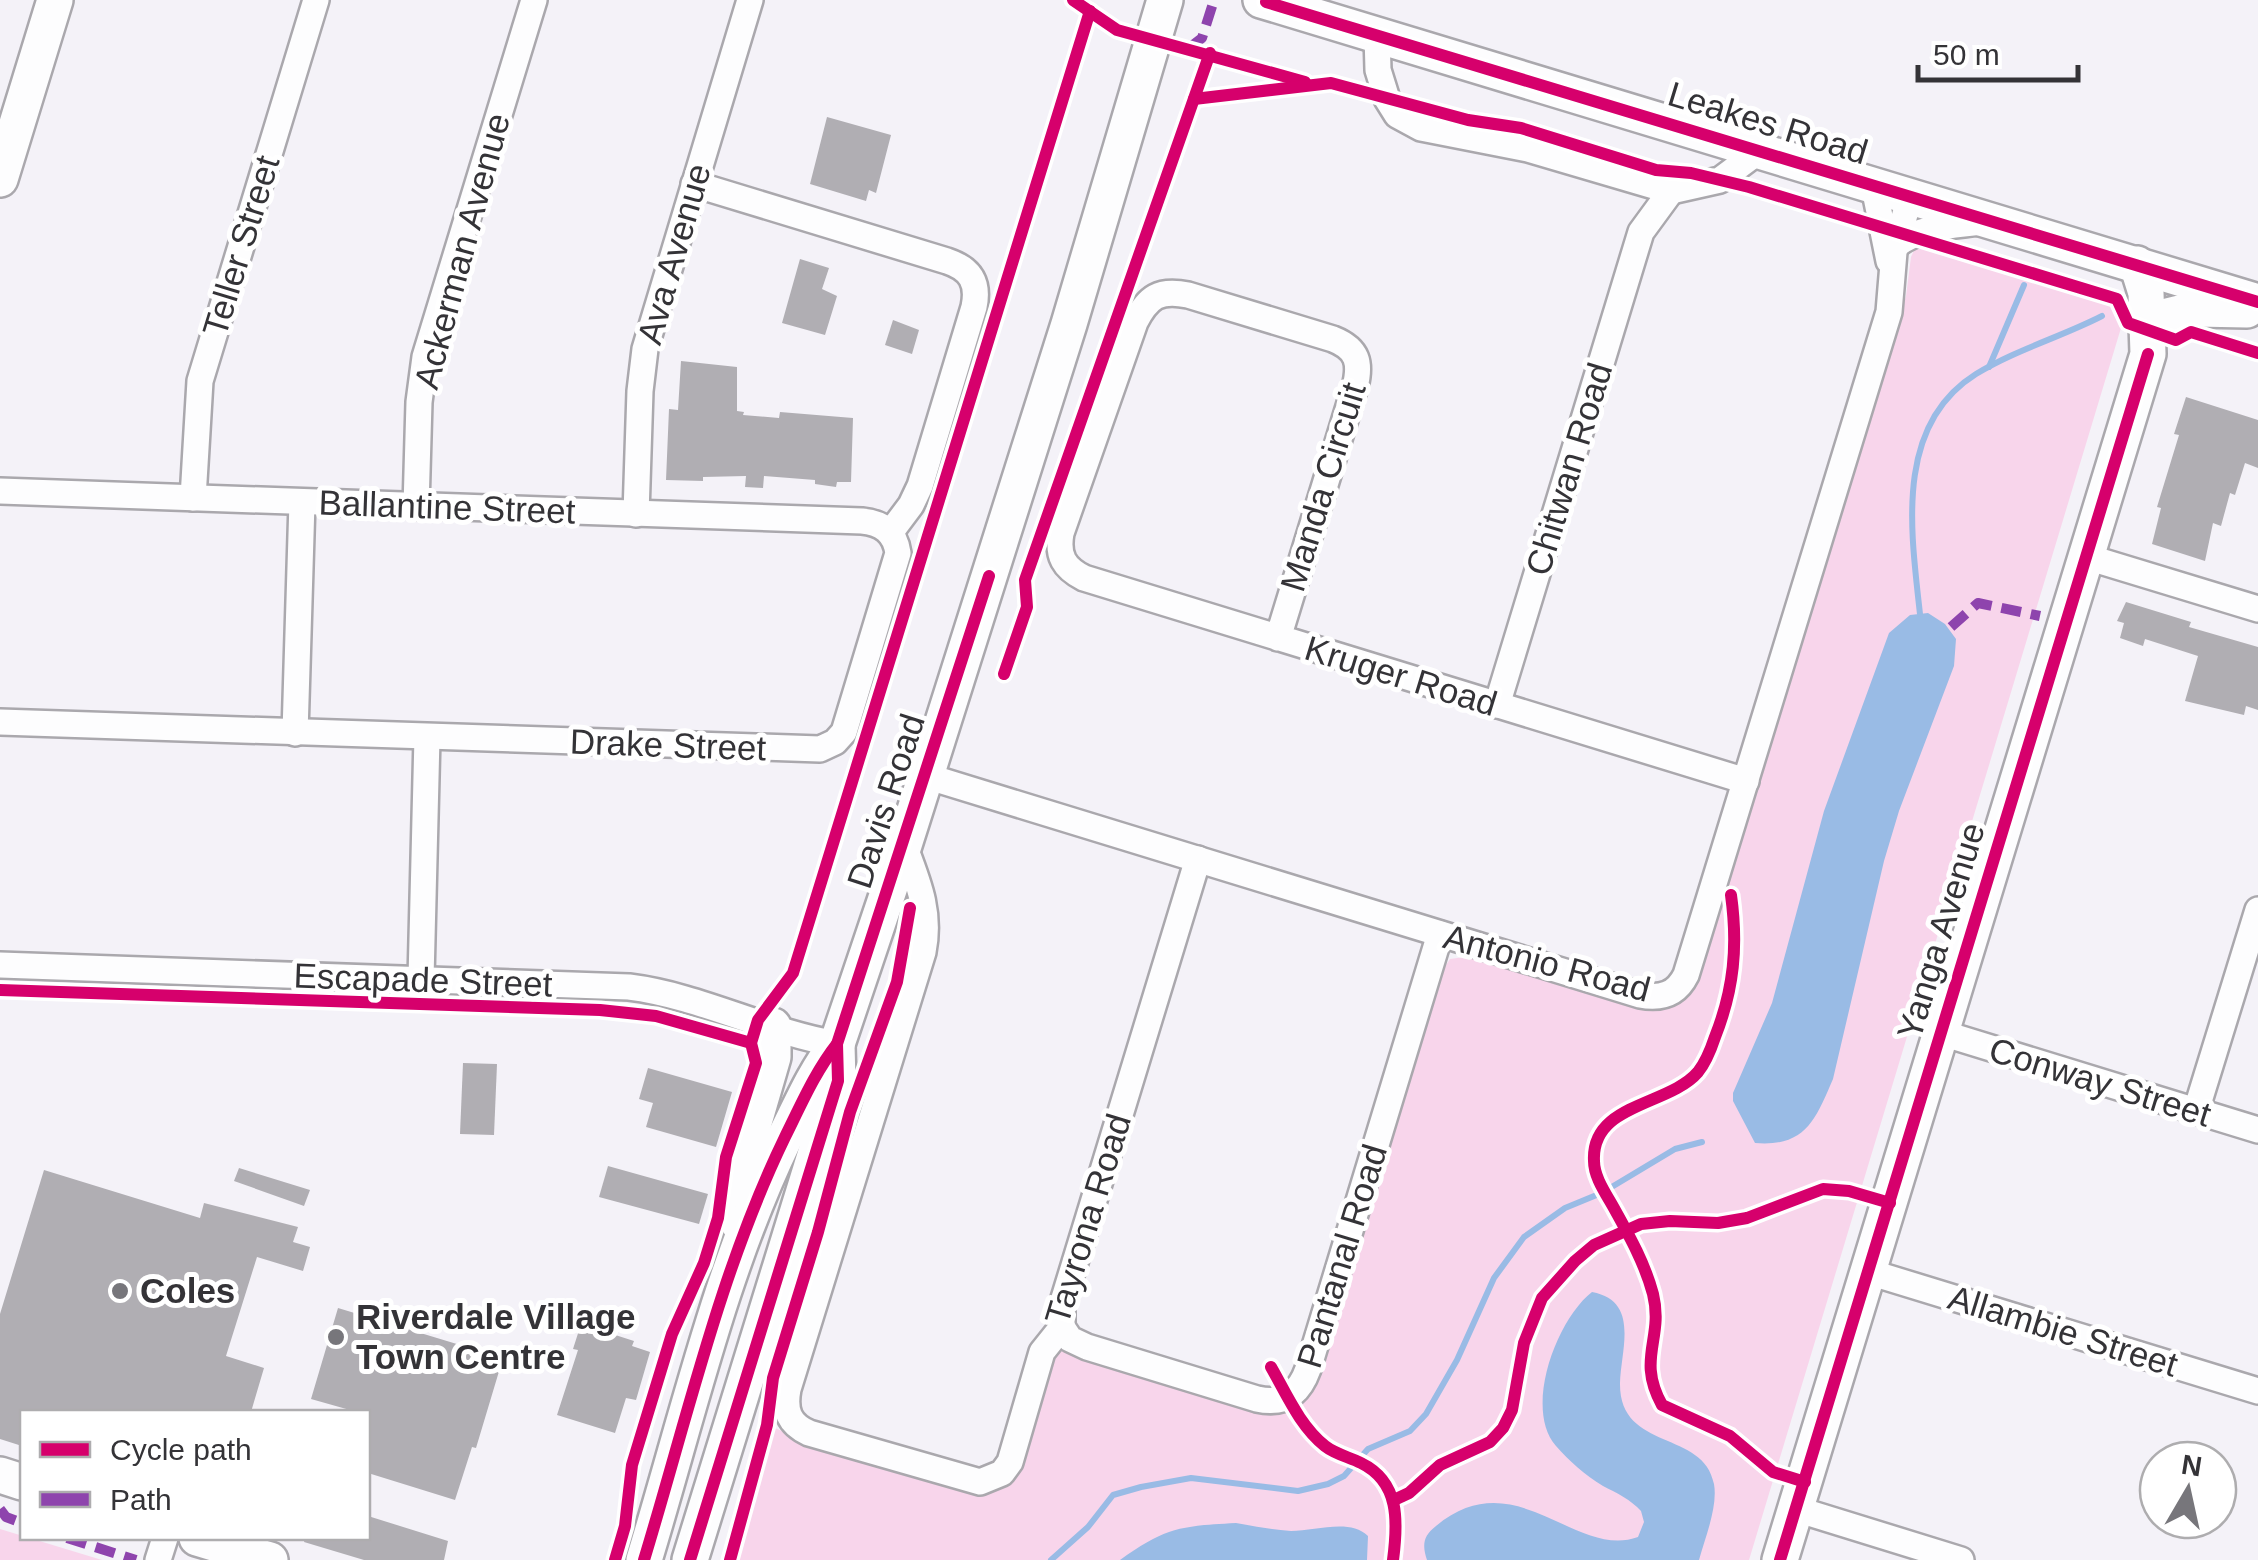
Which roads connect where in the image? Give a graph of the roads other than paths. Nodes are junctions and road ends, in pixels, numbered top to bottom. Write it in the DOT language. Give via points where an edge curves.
graph roads {
  1 [pos="55,0"];
  2 [pos="316,0"];
  3 [pos="534,0"];
  4 [pos="750,0"];
  5 [pos="1165,0"];
  6 [pos="1261,0"];
  7 [pos="1377,35"];
  8 [pos="1759,151"];
  9 [pos="0,179"];
  10 [pos="1630,180"];
  11 [pos="694,184"];
  12 [pos="1874,186"];
  13 [pos="1671,191"];
  14 [pos="1910,197"];
  15 [pos="1990,222"];
  16 [pos="1641,232"];
  17 [pos="1894,258"];
  18 [pos="2137,264"];
  19 [pos="2172,274"];
  20 [pos="2258,302"];
  21 [pos="2258,311"];
  22 [pos="2159,318"];
  23 [pos="2148,354"];
  24 [pos="0,491"];
  25 [pos="192,498"];
  26 [pos="302,502"];
  27 [pos="416,506"];
  28 [pos="636,514"];
  29 [pos="890,532"];
  30 [pos="2088,557"];
  31 [pos="1062,560"];
  32 [pos="2258,609"];
  33 [pos="1278,638"];
  34 [pos="1497,706"];
  35 [pos="0,722"];
  36 [pos="295,733"];
  37 [pos="427,737"];
  38 [pos="926,776"];
  39 [pos="1746,781"];
  40 [pos="904,845"];
  41 [pos="1198,859"];
  42 [pos="2258,910"];
  43 [pos="1440,934"];
  44 [pos="0,965"];
  45 [pos="421,980"];
  46 [pos="773,1026"];
  47 [pos="1942,1033"];
  48 [pos="837,1044"];
  49 [pos="2196,1111"];
  50 [pos="2258,1130"];
  51 [pos="739,1244"];
  52 [pos="1868,1272"];
  53 [pos="1062,1326"];
  54 [pos="2258,1391"];
  55 [pos="790,1420"];
  56 [pos="1796,1509"];
  57 [pos="204,1540"];
  58 [pos="270,1560"];
  59 [pos="644,1560"];
  60 [pos="690,1560"];
  61 [pos="1780,1560"];
  62 [pos="1961,1560"];
  1 -- 9 [label="main road"];
  2 -- 25 [label="street, Teller Street" via="200,381"];
  3 -- 27 [label="street, Ackerman Avenue" via="425,356"];
  4 -- 11 [label="street, Ava Avenue"];
  5 -- 38 [label="main road, Davis Road"];
  6 -- 7 [label="main road, Leakes Road"];
  7 -- 8 [label="main road, Leakes Road"];
  7 -- 10 [label="street, Leakes Road" via="1382,87 1407,122"];
  8 -- 12 [label="main road, Leakes Road"];
  8 -- 13 [label="street, Leakes Road" via="1720,180"];
  10 -- 13 [label="street, Leakes Road"];
  10 -- 16 [label="street, Chitwan Road"];
  11 -- 28 [label="street, Ava Avenue" via="644,349"];
  11 -- 29 [label="street" via="947,260 971,275 974,308 920,486"];
  12 -- 14 [label="main road, Leakes Road"];
  12 -- 17 [label="street, Antonio Road" via="1885,249"];
  13 -- 16 [label="street, Chitwan Road"];
  14 -- 15 [label="main road, Leakes Road"];
  14 -- 17 [label="street, Antonio Road"];
  15 -- 17 [label="street" via="1909,236"];
  15 -- 18 [label="main road, Leakes Road"];
  16 -- 34 [label="street, Chitwan Road"];
  17 -- 39 [label="street, Antonio Road" via="1889,312"];
  18 -- 19 [label="main road, Leakes Road"];
  18 -- 23 [label="main road, Yanga Avenue" via="2146,293"];
  19 -- 20 [label="main road, Leakes Road"];
  19 -- 22 [label="main road, Yanga Avenue"];
  21 -- 22 [label="main road" via="2196,308"];
  22 -- 23 [label="street, Yanga Avenue"];
  23 -- 30 [label="main road, Yanga Avenue"];
  24 -- 25 [label="street, Ballantine Street"];
  25 -- 26 [label="street, Ballantine Street"];
  26 -- 27 [label="street, Ballantine Street"];
  26 -- 36 [label="street"];
  27 -- 28 [label="street, Ballantine Street"];
  28 -- 29 [label="street, Ballantine Street" via="862,521"];
  29 -- 37 [label="street, Drake Street" via="897,560 844,732 828,747"];
  30 -- 32 [label="street"];
  30 -- 47 [label="main road, Yanga Avenue"];
  31 -- 33 [label="street, Kruger Road" via="1084,578"];
  31 -- 33 [label="street, Manda Circuit" via="1064,526 1134,322 1150,298 1188,295 1333,339 1351,348 1358,374"];
  33 -- 34 [label="street, Kruger Road"];
  34 -- 39 [label="street, Kruger Road"];
  35 -- 36 [label="street, Drake Street"];
  36 -- 37 [label="street, Drake Street"];
  37 -- 45 [label="street"];
  38 -- 40 [label="main road, Davis Road"];
  38 -- 41 [label="street, Antonio Road"];
  39 -- 43 [label="street, Antonio Road" via="1686,975 1662,997"];
  40 -- 48 [label="main road, Davis Road"];
  40 -- 55 [label="street, Davis Road" via="925,901 927,932 788,1389"];
  41 -- 43 [label="street, Antonio Road"];
  41 -- 53 [label="street, Tayrona Road" via="1062,1305"];
  42 -- 49 [label="street"];
  43 -- 53 [label="street, Pantanal Road" via="1296,1392 1279,1401 1257,1399 1087,1347"];
  44 -- 45 [label="street, Escapade Street"];
  45 -- 46 [label="street, Escapade Street" via="656,990"];
  46 -- 48 [label="street, Escapade Street"];
  46 -- 51 [label="main road" via="773,1058 742,1167"];
  47 -- 49 [label="street, Conway Street"];
  47 -- 52 [label="main road, Yanga Avenue"];
  48 -- 51 [label="main road, Davis Road" via="820,1065"];
  48 -- 60 [label="main road, Davis Road" via="838,1081"];
  49 -- 50 [label="street, Conway Street"];
  51 -- 59 [label="main road, Davis Road"];
  52 -- 54 [label="street, Allambie Street"];
  52 -- 56 [label="main road, Yanga Avenue"];
  53 -- 55 [label="street, Tayrona Road" via="1042,1352 1010,1462 986,1481 826,1438"];
  56 -- 61 [label="main road, Yanga Avenue"];
  56 -- 62 [label="street"];
  57 -- 58 [label="main road"];
}
